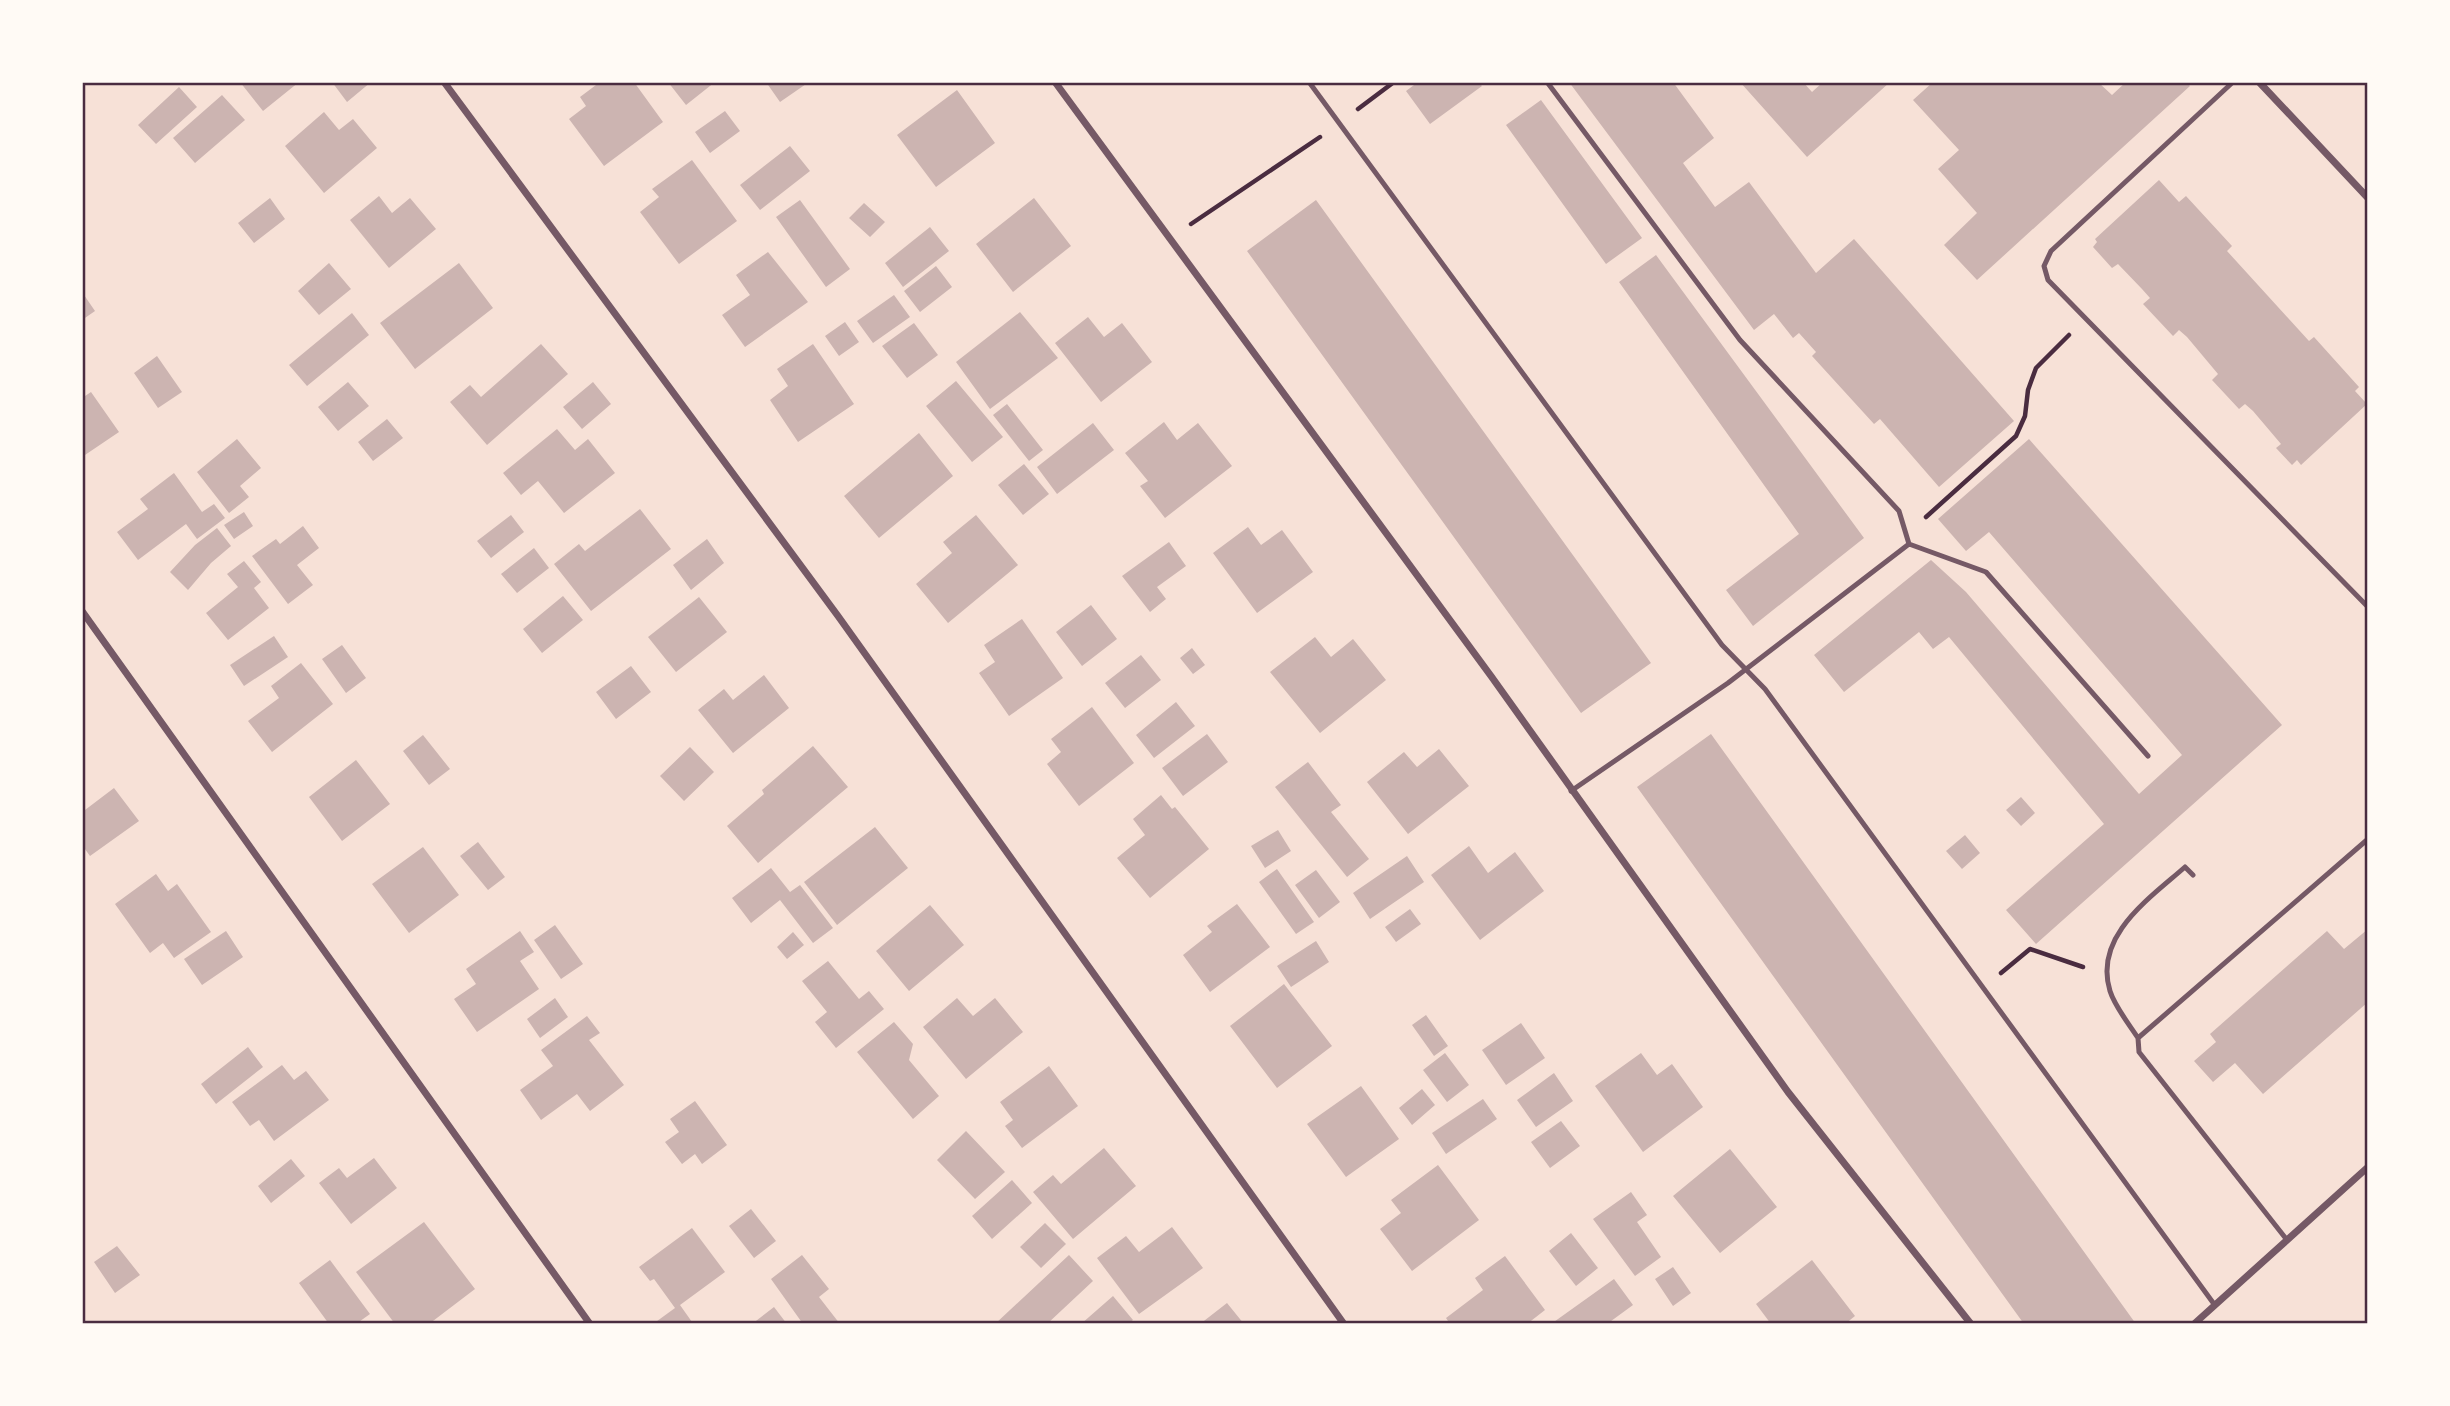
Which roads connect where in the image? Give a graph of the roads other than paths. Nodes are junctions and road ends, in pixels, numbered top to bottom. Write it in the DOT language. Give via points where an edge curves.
graph roads {
  1 [pos="444,82"];
  2 [pos="1055,82"];
  3 [pos="1309,82"];
  4 [pos="1547,82"];
  5 [pos="2233,82"];
  6 [pos="2259,82"];
  7 [pos="2368,198"];
  8 [pos="1909,544"];
  9 [pos="2368,607"];
  10 [pos="82,611"];
  11 [pos="1746,670"];
  12 [pos="2148,756"];
  13 [pos="1571,791"];
  14 [pos="2368,839"];
  15 [pos="2193,875"];
  16 [pos="2138,1038"];
  17 [pos="2368,1167"];
  18 [pos="2287,1240"];
  19 [pos="2214,1304"];
  20 [pos="590,1324"];
  21 [pos="1344,1324"];
  22 [pos="1970,1324"];
  23 [pos="2194,1324"];
  1 -- 21 [label="street" via="846,627"];
  2 -- 13 [label="street"];
  3 -- 11 [label="lane" via="1722,645"];
  4 -- 8 [label="lane" via="1740,340 1899,511"];
  5 -- 9 [label="lane" via="2051,251 2044,266 2048,280"];
  6 -- 7 [label="street"];
  8 -- 11 [label="lane"];
  8 -- 12 [label="lane" via="1986,572"];
  10 -- 20 [label="street"];
  11 -- 13 [label="lane"];
  11 -- 19 [label="lane" via="1765,689"];
  13 -- 22 [label="street" via="1788,1092"];
  14 -- 16 [label="lane"];
  15 -- 16 [label="lane" via="2185,867 2125,920 2112,946 2107,975 2110,993"];
  16 -- 18 [label="lane" via="2139,1052"];
  17 -- 18 [label="street"];
  18 -- 19 [label="street"];
  19 -- 23 [label="street"];
}
